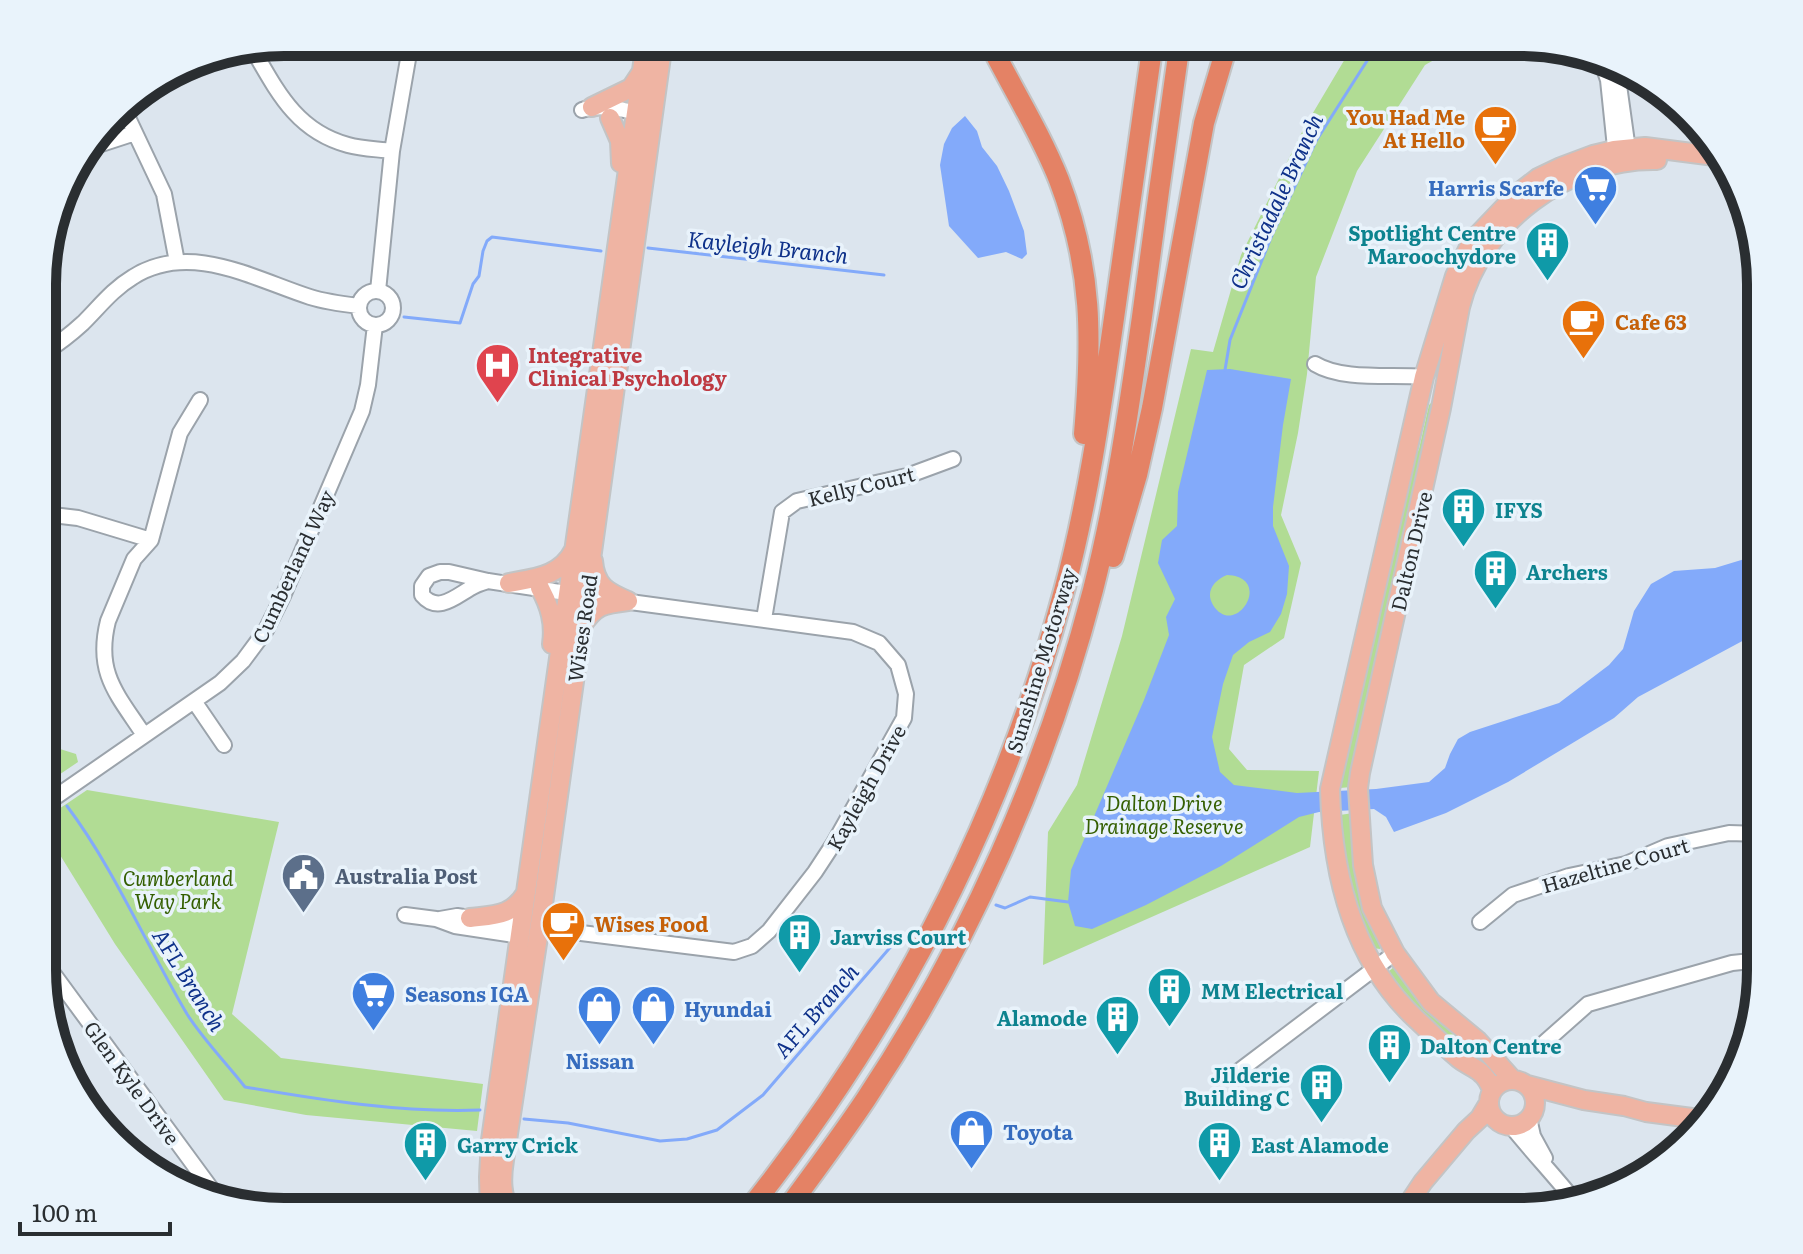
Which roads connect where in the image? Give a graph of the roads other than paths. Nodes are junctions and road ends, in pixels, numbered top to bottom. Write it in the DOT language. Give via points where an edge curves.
graph roads {
  1 [pos="409,56"];
  2 [pos="644,56"];
  3 [pos="659,56"];
  4 [pos="996,56"];
  5 [pos="1151,56"];
  6 [pos="1178,56"];
  7 [pos="1224,56"];
  8 [pos="258,58"];
  9 [pos="641,71"];
  10 [pos="1608,74"];
  11 [pos="592,107"];
  12 [pos="610,118"];
  13 [pos="640,118"];
  14 [pos="128,119"];
  15 [pos="135,133"];
  16 [pos="106,142"];
  17 [pos="392,151"];
  18 [pos="1622,154"];
  19 [pos="1707,157"];
  20 [pos="1714,167"];
  21 [pos="620,226"];
  22 [pos="177,262"];
  23 [pos="1474,270"];
  24 [pos="378,291"];
  25 [pos="1446,302"];
  26 [pos="359,306"];
  27 [pos="375,325"];
  28 [pos="56,345"];
  29 [pos="1315,364"];
  30 [pos="1424,377"];
  31 [pos="200,400"];
  32 [pos="1441,408"];
  33 [pos="953,459"];
  34 [pos="1404,462"];
  35 [pos="1087,489"];
  36 [pos="56,515"];
  37 [pos="151,540"];
  38 [pos="584,549"];
  39 [pos="488,581"];
  40 [pos="509,583"];
  41 [pos="540,588"];
  42 [pos="577,594"];
  43 [pos="628,601"];
  44 [pos="764,619"];
  45 [pos="581,627"];
  46 [pos="1077,645"];
  47 [pos="194,701"];
  48 [pos="553,702"];
  49 [pos="144,735"];
  50 [pos="224,745"];
  51 [pos="56,797"];
  52 [pos="1747,834"];
  53 [pos="526,893"];
  54 [pos="405,915"];
  55 [pos="470,918"];
  56 [pos="436,919"];
  57 [pos="1480,922"];
  58 [pos="527,931"];
  59 [pos="1395,953"];
  60 [pos="1747,961"];
  61 [pos="1374,968"];
  62 [pos="56,977"];
  63 [pos="1544,1043"];
  64 [pos="1231,1077"];
  65 [pos="1519,1082"];
  66 [pos="1490,1096"];
  67 [pos="1584,1100"];
  68 [pos="1624,1106"];
  69 [pos="1532,1112"];
  70 [pos="1697,1113"];
  71 [pos="1692,1118"];
  72 [pos="1506,1125"];
  73 [pos="1550,1169"];
  74 [pos="208,1185"];
  75 [pos="1568,1192"];
  76 [pos="490,1198"];
  77 [pos="503,1198"];
  78 [pos="758,1198"];
  79 [pos="795,1198"];
  80 [pos="1415,1198"];
  81 [pos="1420,1198"];
  1 -- 17 [label="street"];
  2 -- 9 [label="main road, Wises Road"];
  3 -- 13 [label="main road, Wises Road"];
  4 -- 35 [label="highway" via="1058,178 1081,252 1089,311 1082,463"];
  5 -- 35 [label="highway, Sunshine Motorway"];
  6 -- 46 [label="highway, Sunshine Motorway" via="1123,445"];
  7 -- 46 [label="highway" via="1200,141 1137,475 1093,623"];
  8 -- 17 [label="street" via="304,124 348,145"];
  9 -- 11 [label="main road" via="631,88"];
  9 -- 13 [label="main road, Wises Road"];
  10 -- 18 [label="street"];
  11 -- 12 [label="street" via="582,110"];
  11 -- 13 [label="street"];
  12 -- 13 [label="street"];
  12 -- 21 [label="main road" via="622,154"];
  13 -- 21 [label="main road, Wises Road"];
  13 -- 38 [label="main road, Wises Road"];
  14 -- 15 [label="street"];
  15 -- 16 [label="street"];
  15 -- 22 [label="street" via="164,194"];
  17 -- 24 [label="street"];
  18 -- 19 [label="main road, Dalton Drive"];
  18 -- 20 [label="main road, Dalton Drive"];
  18 -- 23 [label="main road, Dalton Drive" via="1526,205 1492,240"];
  18 -- 25 [label="main road, Dalton Drive" via="1561,167 1516,195 1472,241"];
  21 -- 38 [label="main road, Wises Road"];
  22 -- 26 [label="street" via="216,265 313,298"];
  22 -- 28 [label="street" via="135,275"];
  23 -- 25 [label="main road" via="1465,273 1449,315"];
  23 -- 32 [label="main road, Dalton Drive" via="1460,307"];
  24 -- 26 [label="street" via="368,292"];
  24 -- 27 [label="street" via="393,306 386,322"];
  25 -- 30 [label="main road, Dalton Drive"];
  26 -- 27 [label="street" via="361,317"];
  27 -- 47 [label="street, Cumberland Way" via="362,411 272,618 243,661"];
  29 -- 30 [label="street" via="1374,377"];
  30 -- 34 [label="main road, Dalton Drive"];
  31 -- 37 [label="street" via="180,433"];
  32 -- 34 [label="main road" via="1439,399 1425,400 1415,444"];
  32 -- 59 [label="main road, Dalton Drive" via="1358,788 1372,908"];
  33 -- 44 [label="street, Kelly Court" via="907,476 797,501 782,512"];
  34 -- 61 [label="main road, Dalton Drive" via="1330,789 1337,870"];
  35 -- 78 [label="highway, Sunshine Motorway" via="1048,645 1014,748 965,864 920,956 877,1027"];
  36 -- 37 [label="street"];
  37 -- 49 [label="street" via="134,559 105,632 103,653 110,679"];
  38 -- 40 [label="main road" via="561,568"];
  38 -- 42 [label="main road, Wises Road"];
  38 -- 43 [label="main road" via="599,583"];
  39 -- 40 [label="street, Kayleigh Drive"];
  40 -- 41 [label="street, Kayleigh Drive"];
  41 -- 42 [label="street, Kayleigh Drive"];
  41 -- 48 [label="main road" via="553,622"];
  42 -- 43 [label="street, Kayleigh Drive"];
  42 -- 45 [label="main road, Wises Road"];
  42 -- 48 [label="main road, Wises Road"];
  43 -- 44 [label="street, Kayleigh Drive"];
  43 -- 45 [label="main road" via="601,605"];
  44 -- 58 [label="street, Kayleigh Drive" via="853,632 879,643 898,665 906,694 904,718 815,872 769,931 752,946 734,952 557,930"];
  45 -- 58 [label="main road, Wises Road"];
  46 -- 79 [label="highway, Sunshine Motorway" via="1019,809 961,935 866,1099"];
  47 -- 49 [label="street, Cumberland Way"];
  47 -- 50 [label="street"];
  48 -- 53 [label="main road, Wises Road"];
  49 -- 51 [label="street, Cumberland Way"];
  52 -- 57 [label="street, Hazeltine Court" via="1668,846 1626,864 1569,876 1513,895"];
  53 -- 55 [label="main road" via="511,910"];
  53 -- 58 [label="main road, Wises Road"];
  54 -- 56 [label="street"];
  55 -- 56 [label="street"];
  55 -- 58 [label="street"];
  56 -- 58 [label="street" via="455,926"];
  58 -- 76 [label="main road, Wises Road" via="489,1158"];
  58 -- 77 [label="main road, Wises Road"];
  59 -- 61 [label="street"];
  59 -- 65 [label="main road, Dalton Drive" via="1431,1002"];
  60 -- 63 [label="street" via="1588,1004"];
  61 -- 64 [label="street"];
  61 -- 66 [label="main road, Dalton Drive" via="1400,1004 1460,1060 1482,1073"];
  62 -- 74 [label="street, Glen Kyle Drive"];
  65 -- 66 [label="main road" via="1504,1081"];
  65 -- 67 [label="main road"];
  65 -- 69 [label="main road" via="1532,1091"];
  66 -- 72 [label="main road" via="1493,1116"];
  66 -- 80 [label="main road" via="1480,1118"];
  67 -- 68 [label="main road"];
  67 -- 69 [label="main road"];
  68 -- 70 [label="main road"];
  68 -- 71 [label="main road"];
  69 -- 72 [label="main road" via="1518,1126"];
  69 -- 73 [label="street" via="1533,1136"];
  72 -- 73 [label="street"];
  72 -- 81 [label="main road" via="1484,1128"];
  73 -- 75 [label="street"];
}
